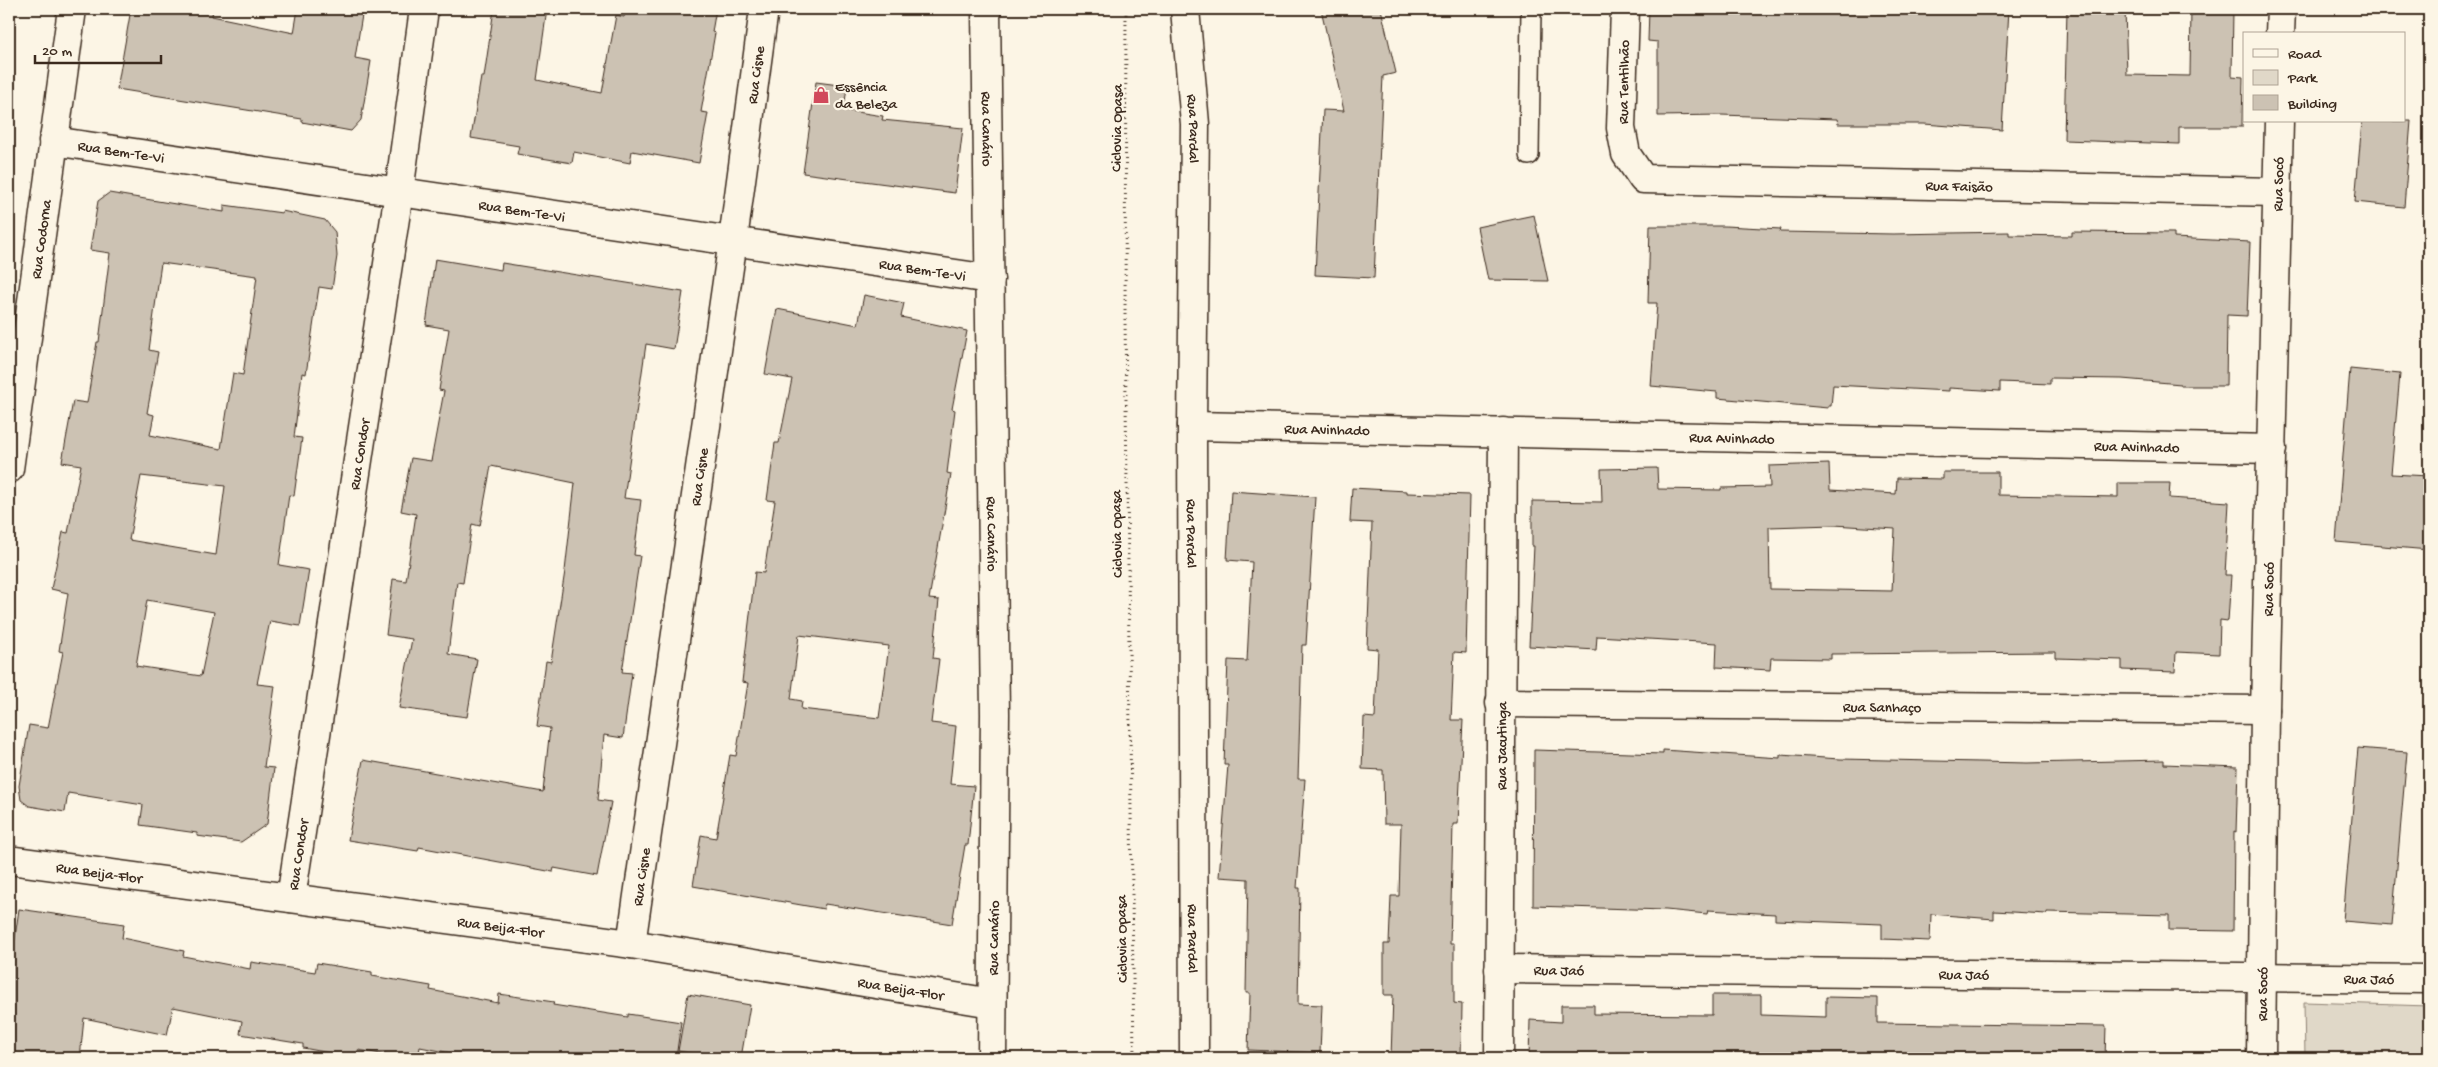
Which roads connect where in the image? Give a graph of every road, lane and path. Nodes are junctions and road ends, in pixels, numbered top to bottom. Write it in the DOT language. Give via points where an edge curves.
graph roads {
  1 [pos="72,9"];
  2 [pos="424,9"];
  3 [pos="764,9"];
  4 [pos="986,9"];
  5 [pos="1126,9"];
  6 [pos="1185,9"];
  7 [pos="1531,9"];
  8 [pos="1624,9"];
  9 [pos="2281,9"];
  10 [pos="2280,32"];
  11 [pos="2279,122"];
  12 [pos="53,141"];
  13 [pos="1528,155"];
  14 [pos="1643,179"];
  15 [pos="399,192"];
  16 [pos="2278,192"];
  17 [pos="734,240"];
  18 [pos="990,279"];
  19 [pos="1192,426"];
  20 [pos="1503,432"];
  21 [pos="2272,450"];
  22 [pos="9,469"];
  23 [pos="1500,703"];
  24 [pos="2265,710"];
  25 [pos="9,860"];
  26 [pos="291,898"];
  27 [pos="631,944"];
  28 [pos="1500,969"];
  29 [pos="2262,976"];
  30 [pos="2429,979"];
  31 [pos="992,1003"];
  32 [pos="992,1058"];
  33 [pos="1134,1058"];
  34 [pos="1194,1058"];
  35 [pos="1499,1058"];
  36 [pos="2260,1058"];
  1 -- 12 [label="street, Rua Codorna"];
  2 -- 15 [label="street, Rua Condor"];
  3 -- 17 [label="street, Rua Cisne"];
  4 -- 18 [label="street, Rua Canário"];
  5 -- 33 [label="path, Ciclovia Opasa" via="1125,338"];
  6 -- 19 [label="street, Rua Pardal" via="1196,124"];
  7 -- 13 [label="lane"];
  8 -- 14 [label="street, Rua Tentilhão" via="1621,128 1626,154"];
  9 -- 10 [label="street"];
  11 -- 16 [label="street, Rua Socó"];
  12 -- 15 [label="street, Rua Bem-Te-Vi"];
  12 -- 22 [label="street, Rua Codorna"];
  14 -- 16 [label="street, Rua Faisão"];
  15 -- 17 [label="street, Rua Bem-Te-Vi"];
  15 -- 26 [label="street, Rua Condor"];
  16 -- 21 [label="street, Rua Socó"];
  17 -- 18 [label="street, Rua Bem-Te-Vi"];
  17 -- 27 [label="street, Rua Cisne"];
  18 -- 31 [label="street, Rua Canário" via="995,751"];
  19 -- 20 [label="street, Rua Avinhado"];
  19 -- 34 [label="street, Rua Pardal"];
  20 -- 21 [label="street, Rua Avinhado"];
  20 -- 23 [label="street, Rua Jacutinga"];
  21 -- 24 [label="street, Rua Socó"];
  23 -- 24 [label="street, Rua Sanhaço"];
  23 -- 28 [label="street, Rua Jacutinga"];
  24 -- 29 [label="street, Rua Socó"];
  25 -- 26 [label="street, Rua Beija-Flor"];
  26 -- 27 [label="street, Rua Beija-Flor"];
  27 -- 31 [label="street, Rua Beija-Flor"];
  28 -- 29 [label="street, Rua Jaó"];
  28 -- 35 [label="street, Rua Jacutinga"];
  29 -- 30 [label="street, Rua Jaó"];
  29 -- 36 [label="street, Rua Socó"];
  31 -- 32 [label="street, Rua Canário"];
}
